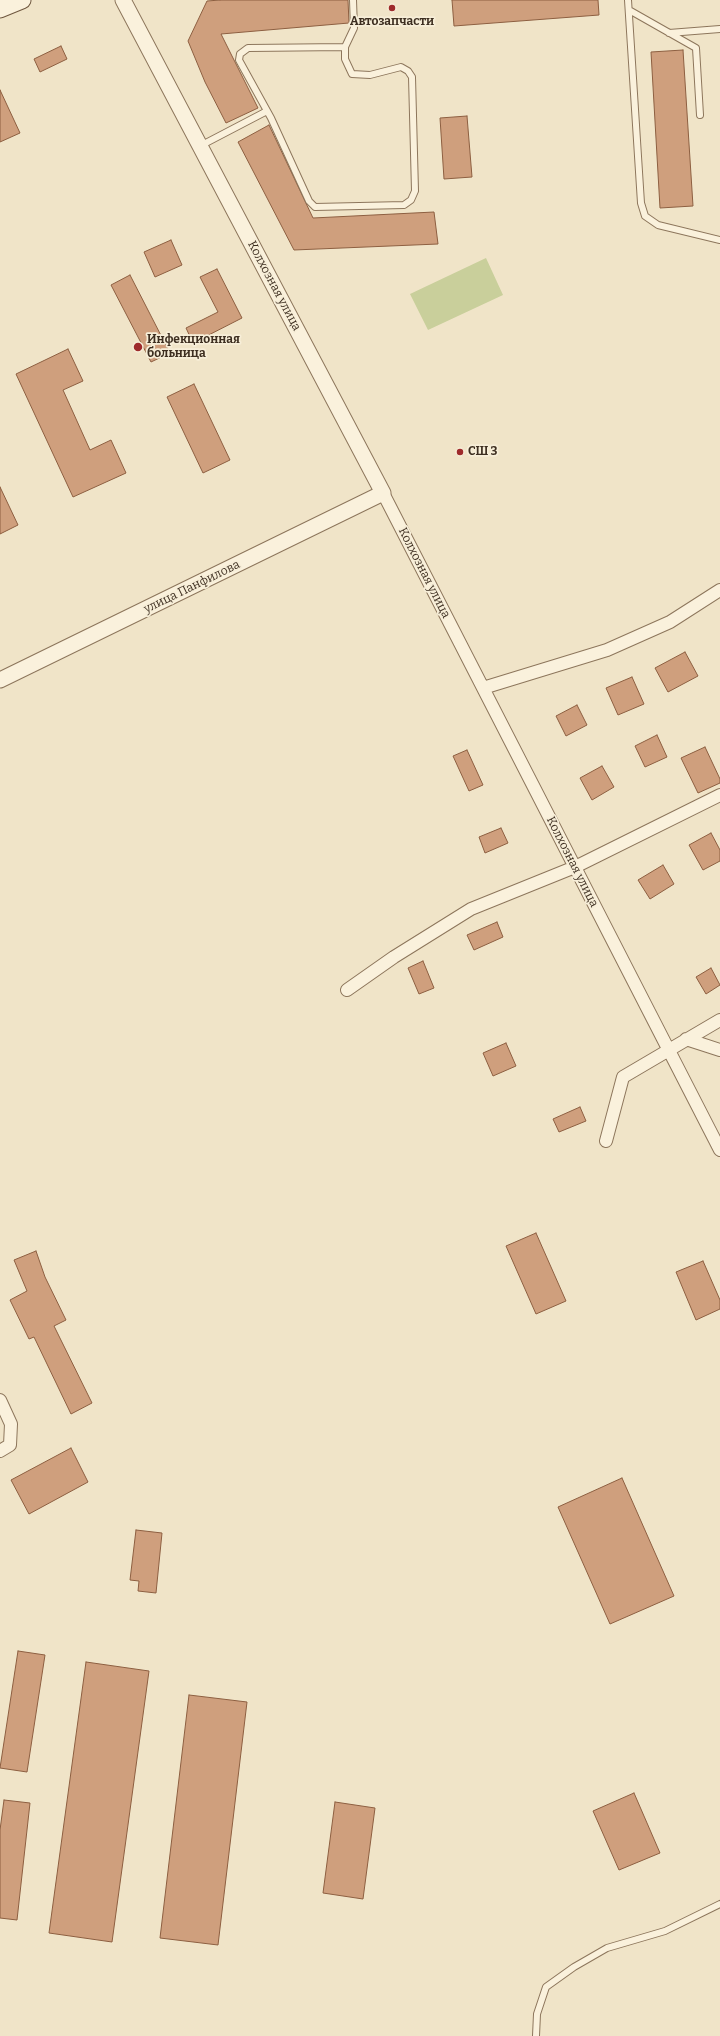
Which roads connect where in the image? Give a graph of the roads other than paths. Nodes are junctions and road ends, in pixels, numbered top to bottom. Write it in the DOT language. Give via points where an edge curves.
graph roads {
  1 [pos="22,0"];
  2 [pos="123,0"];
  3 [pos="353,0"];
  4 [pos="628,0"];
  5 [pos="0,10"];
  6 [pos="628,10"];
  7 [pos="720,29"];
  8 [pos="669,33"];
  9 [pos="345,46"];
  10 [pos="267,111"];
  11 [pos="700,115"];
  12 [pos="200,146"];
  13 [pos="720,240"];
  14 [pos="383,493"];
  15 [pos="720,590"];
  16 [pos="0,680"];
  17 [pos="483,688"];
  18 [pos="720,795"];
  19 [pos="575,867"];
  20 [pos="347,990"];
  21 [pos="720,1020"];
  22 [pos="686,1039"];
  23 [pos="668,1049"];
  24 [pos="720,1050"];
  25 [pos="606,1141"];
  26 [pos="720,1150"];
  27 [pos="0,1400"];
  28 [pos="0,1451"];
  29 [pos="720,1904"];
  30 [pos="536,2036"];
  1 -- 5 [label="main road"];
  2 -- 12 [label="street, Колхозная улица"];
  3 -- 9 [label="lane" via="354,28"];
  4 -- 6 [label="lane"];
  6 -- 8 [label="lane"];
  6 -- 13 [label="lane" via="641,204 645,216 658,225"];
  7 -- 8 [label="lane"];
  8 -- 11 [label="lane" via="696,48"];
  9 -- 10 [label="lane" via="248,48 240,54 240,60"];
  9 -- 10 [label="lane" via="345,59 352,74 370,75 401,67 412,77 415,191 411,200 404,205 315,207 308,201"];
  10 -- 12 [label="lane"];
  12 -- 14 [label="street, Колхозная улица"];
  14 -- 16 [label="street, улица Панфилова"];
  14 -- 17 [label="street, Колхозная улица"];
  15 -- 17 [label="street" via="670,622 607,650"];
  17 -- 19 [label="street, Колхозная улица"];
  18 -- 19 [label="street"];
  19 -- 20 [label="street" via="471,909"];
  19 -- 23 [label="street, Колхозная улица"];
  21 -- 22 [label="street"];
  22 -- 23 [label="street"];
  22 -- 24 [label="street"];
  23 -- 25 [label="street" via="623,1077"];
  23 -- 26 [label="street, Колхозная улица"];
  27 -- 28 [label="street" via="11,1424 10,1444"];
  29 -- 30 [label="lane" via="665,1931 607,1948 546,1987 537,2014"];
}
